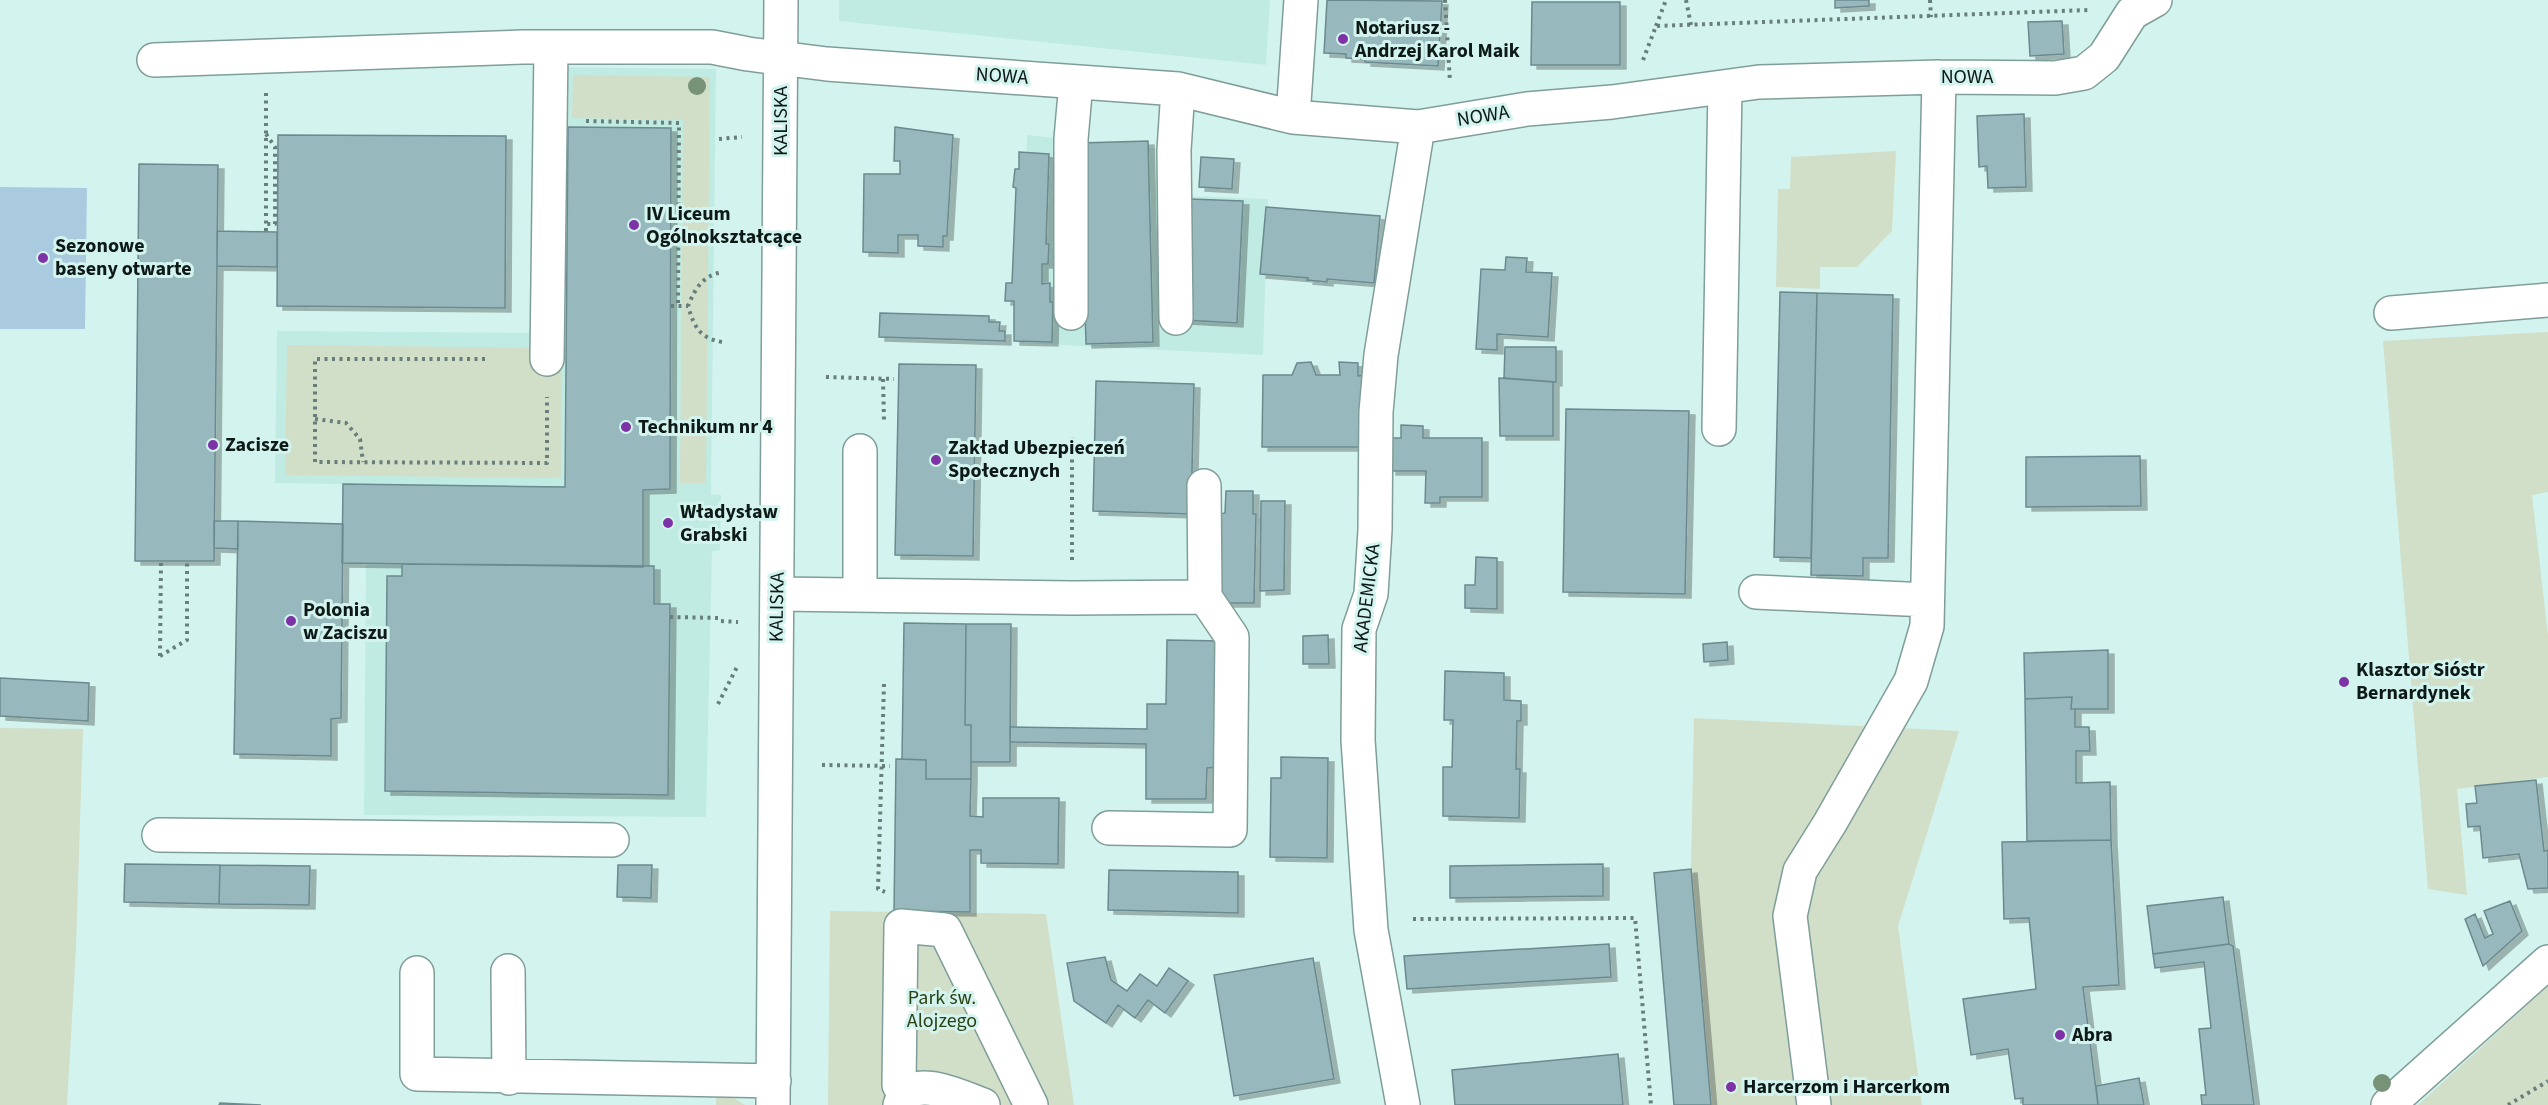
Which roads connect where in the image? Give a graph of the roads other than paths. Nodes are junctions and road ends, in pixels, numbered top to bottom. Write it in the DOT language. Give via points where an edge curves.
graph roads {
  1 [pos="781,0"];
  2 [pos="1301,0"];
  3 [pos="2155,0"];
  4 [pos="551,47"];
  5 [pos="781,59"];
  6 [pos="154,60"];
  7 [pos="1939,77"];
  8 [pos="1076,82"];
  9 [pos="1725,87"];
  10 [pos="1178,89"];
  11 [pos="1293,117"];
  12 [pos="1418,127"];
  13 [pos="2548,300"];
  14 [pos="1071,313"];
  15 [pos="2391,313"];
  16 [pos="1176,318"];
  17 [pos="547,359"];
  18 [pos="1719,429"];
  19 [pos="860,452"];
  20 [pos="1204,486"];
  21 [pos="1756,592"];
  22 [pos="778,594"];
  23 [pos="860,595"];
  24 [pos="1205,597"];
  25 [pos="1927,600"];
  26 [pos="1109,828"];
  27 [pos="159,835"];
  28 [pos="612,840"];
  29 [pos="2548,962"];
  30 [pos="508,971"];
  31 [pos="417,973"];
  32 [pos="509,1078"];
  33 [pos="774,1093"];
  34 [pos="942,1099"];
  35 [pos="902,1100"];
  36 [pos="983,1105"];
  37 [pos="1031,1105"];
  38 [pos="1403,1105"];
  39 [pos="1814,1105"];
  40 [pos="2388,1105"];
  1 -- 5 [label="street, KALISKA"];
  2 -- 11 [label="street"];
  3 -- 7 [label="street, NOWA" via="2132,13 2104,57 2084,73 2055,78"];
  4 -- 5 [label="street, NOWA" via="712,47"];
  4 -- 6 [label="street, NOWA"];
  4 -- 17 [label="street"];
  5 -- 8 [label="street, NOWA"];
  5 -- 22 [label="street, KALISKA"];
  7 -- 9 [label="street, NOWA" via="1759,82"];
  7 -- 25 [label="street"];
  8 -- 10 [label="street, NOWA"];
  8 -- 14 [label="street" via="1071,139"];
  9 -- 12 [label="street, NOWA" via="1527,109"];
  9 -- 18 [label="street"];
  10 -- 11 [label="street, NOWA"];
  10 -- 16 [label="street" via="1174,150"];
  11 -- 12 [label="street, NOWA"];
  12 -- 38 [label="street, AKADEMICKA" via="1380,368 1371,594 1359,629 1358,740 1371,930"];
  13 -- 15 [label="street"];
  19 -- 23 [label="street"];
  20 -- 24 [label="street"];
  21 -- 25 [label="street"];
  22 -- 23 [label="street"];
  22 -- 33 [label="street, KALISKA"];
  23 -- 24 [label="street"];
  24 -- 26 [label="street" via="1232,637 1230,830"];
  25 -- 39 [label="street" via="1927,626 1911,681 1800,871 1790,916"];
  27 -- 28 [label="street"];
  29 -- 40 [label="street"];
  30 -- 32 [label="street"];
  31 -- 32 [label="street" via="417,1074"];
  32 -- 33 [label="street"];
  34 -- 35 [label="street" via="932,1088 913,1089"];
  34 -- 36 [label="street"];
  35 -- 37 [label="street" via="901,927 945,930"];
}
